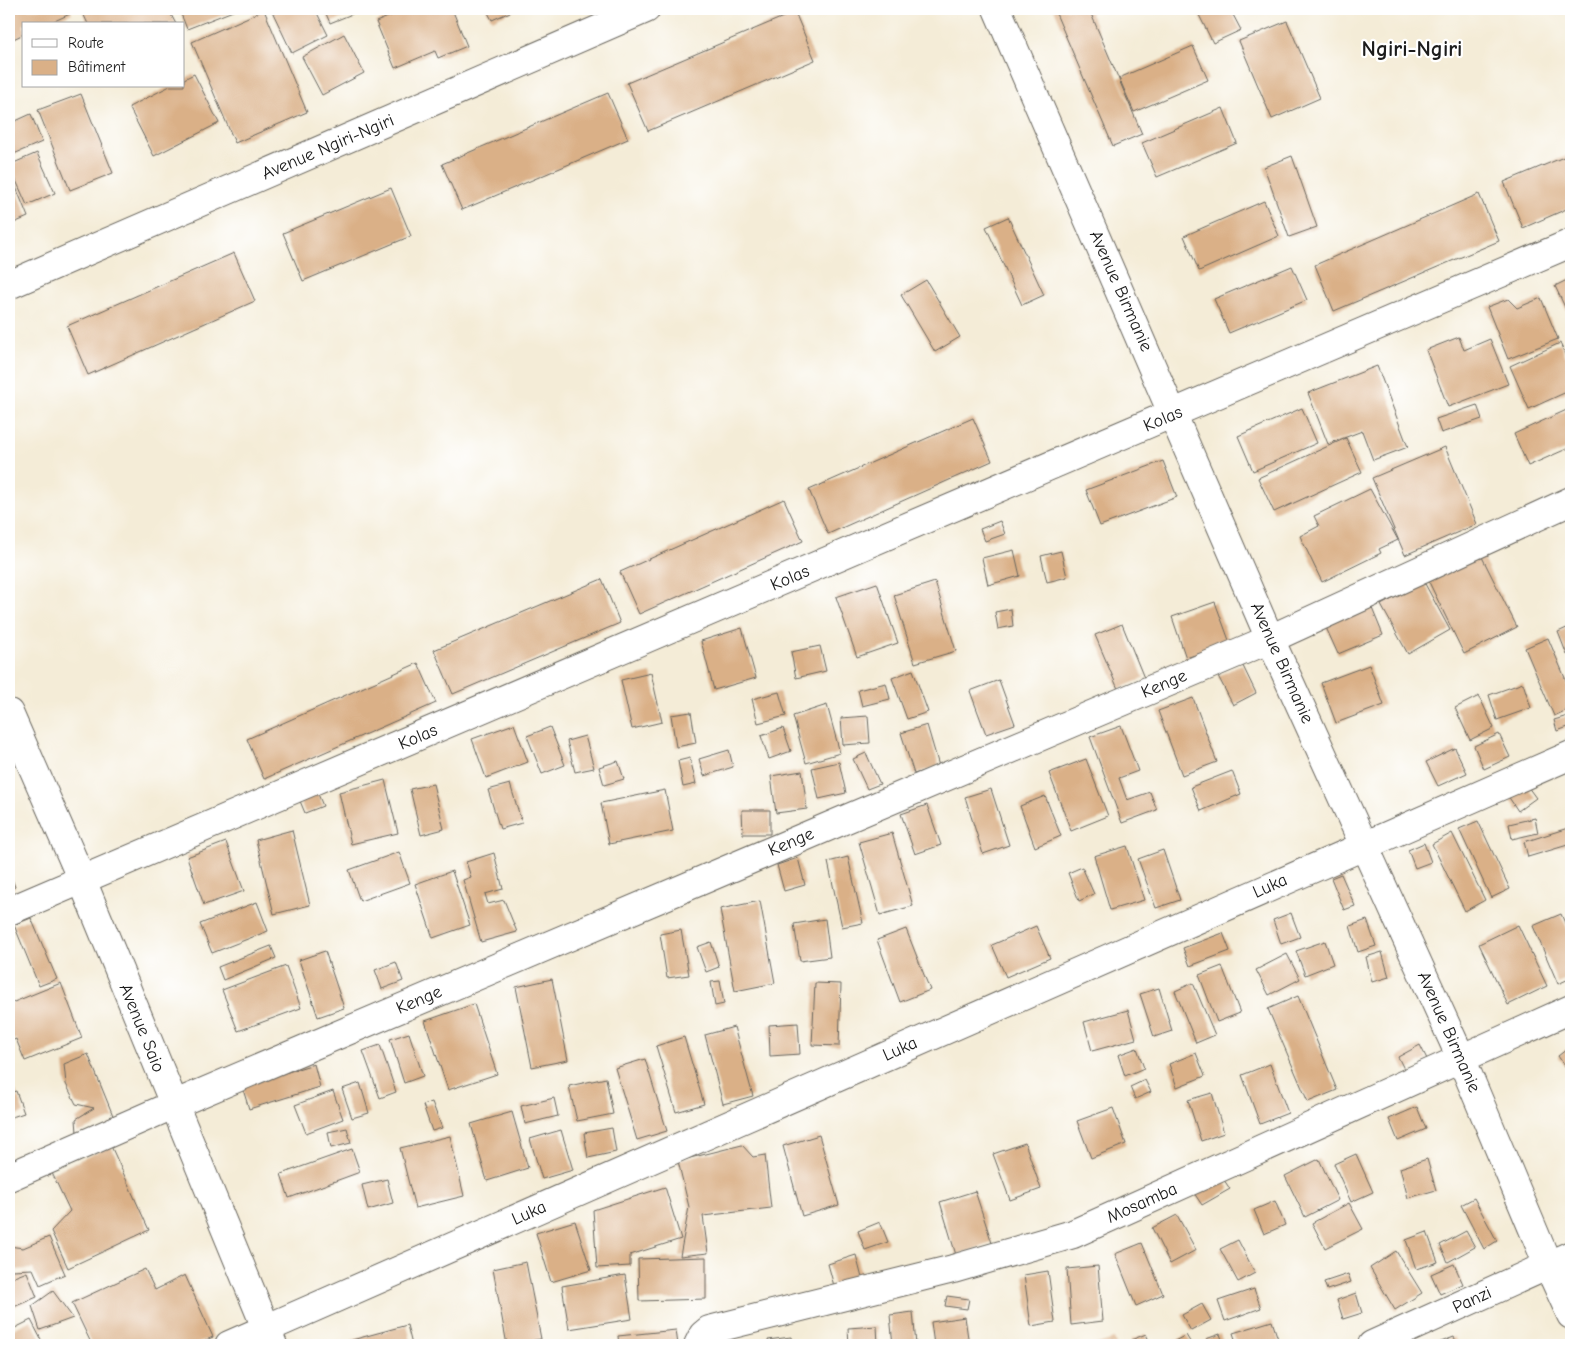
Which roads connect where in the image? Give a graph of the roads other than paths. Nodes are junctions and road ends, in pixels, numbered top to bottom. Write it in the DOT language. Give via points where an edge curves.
graph roads {
  1 [pos="646,9"];
  2 [pos="997,9"];
  3 [pos="1571,243"];
  4 [pos="9,285"];
  5 [pos="1174,414"];
  6 [pos="1571,501"];
  7 [pos="1270,639"];
  8 [pos="9,713"];
  9 [pos="1571,754"];
  10 [pos="1365,844"];
  11 [pos="82,880"];
  12 [pos="9,910"];
  13 [pos="1571,1009"];
  14 [pos="1461,1058"];
  15 [pos="173,1105"];
  16 [pos="9,1177"];
  17 [pos="1560,1260"];
  18 [pos="1571,1314"];
  19 [pos="270,1337"];
  20 [pos="229,1345"];
  21 [pos="698,1345"];
  22 [pos="1372,1345"];
  1 -- 4 [label="street, Avenue Ngiri-Ngiri"];
  2 -- 5 [label="street, Avenue Birmanie"];
  3 -- 5 [label="street, Kolas"];
  5 -- 7 [label="street, Avenue Birmanie"];
  5 -- 11 [label="street, Kolas"];
  6 -- 7 [label="street, Kenge"];
  7 -- 10 [label="street, Avenue Birmanie"];
  7 -- 15 [label="street, Kenge"];
  8 -- 11 [label="street, Avenue Saio"];
  9 -- 10 [label="street, Luka"];
  10 -- 14 [label="street, Avenue Birmanie"];
  10 -- 19 [label="street, Luka"];
  11 -- 12 [label="street, Kolas"];
  11 -- 15 [label="street, Avenue Saio"];
  13 -- 14 [label="street, Mosamba"];
  14 -- 17 [label="street, Avenue Birmanie"];
  14 -- 21 [label="street, Mosamba" via="1073,1234 953,1269 709,1330 702,1335"];
  15 -- 16 [label="street, Kenge"];
  15 -- 19 [label="street, Avenue Saio"];
  17 -- 18 [label="street, Avenue Birmanie"];
  17 -- 22 [label="street, Panzi"];
  19 -- 20 [label="street, Luka"];
}
